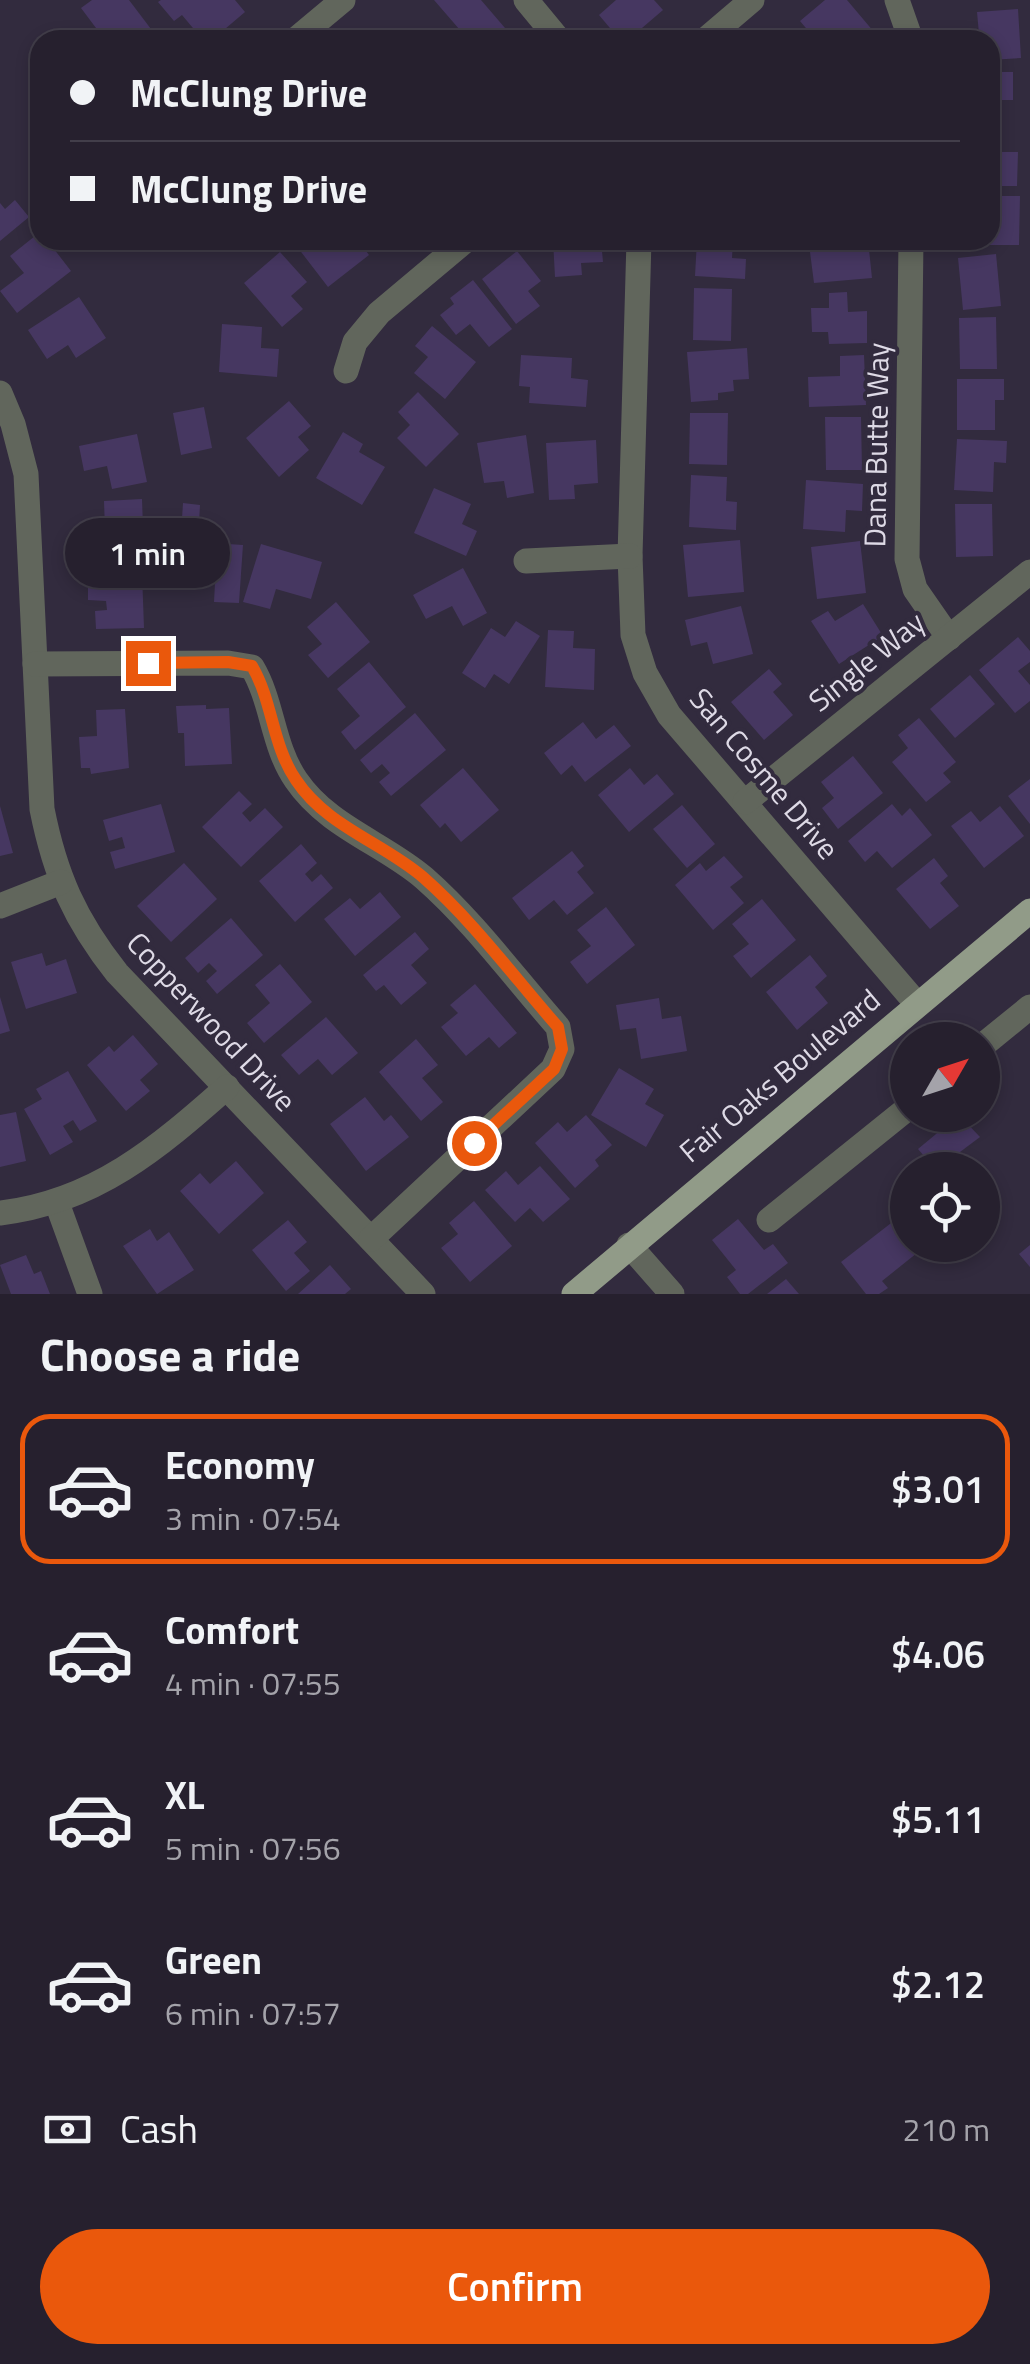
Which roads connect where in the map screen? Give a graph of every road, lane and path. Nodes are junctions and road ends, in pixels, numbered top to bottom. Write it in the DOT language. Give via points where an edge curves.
graph roads {
  1 [pos="342,0"];
  2 [pos="526,0"];
  3 [pos="752,0"];
  4 [pos="897,0"];
  5 [pos="307,30"];
  6 [pos="551,30"];
  7 [pos="716,30"];
  8 [pos="908,30"];
  9 [pos="454,250"];
  10 [pos="639,250"];
  11 [pos="911,250"];
  12 [pos="346,371"];
  13 [pos="0,392"];
  14 [pos="630,556"];
  15 [pos="526,562"];
  16 [pos="1030,572"];
  17 [pos="949,638"];
  18 [pos="35,664"];
  19 [pos="745,802"];
  20 [pos="62,882"];
  21 [pos="0,906"];
  22 [pos="1030,911"];
  23 [pos="916,1004"];
  24 [pos="1030,1007"];
  25 [pos="1000,1031"];
  26 [pos="227,1087"];
  27 [pos="890,1123"];
  28 [pos="57,1203"];
  29 [pos="0,1213"];
  30 [pos="770,1220"];
  31 [pos="372,1239"];
  32 [pos="630,1245"];
  33 [pos="90,1294"];
  34 [pos="423,1294"];
  35 [pos="574,1294"];
  36 [pos="672,1294"];
  1 -- 5 [label="street"];
  2 -- 6 [label="street"];
  3 -- 7 [label="street"];
  4 -- 8 [label="street"];
  9 -- 12 [label="street" via="379,313 355,342"];
  10 -- 14 [label="street, San Cosme Drive"];
  11 -- 17 [label="street, Dana Butte Way" via="907,559 914,589"];
  13 -- 18 [label="street, Copperwood Drive" via="26,474"];
  14 -- 15 [label="street"];
  14 -- 19 [label="street, San Cosme Drive" via="634,636 644,673 670,715"];
  16 -- 17 [label="street, Single Way"];
  17 -- 19 [label="street, Single Way"];
  18 -- 20 [label="street, Copperwood Drive" via="42,809"];
  18 -- 31 [label="street" via="252,666 264,686 278,747 297,782 359,837 420,875 558,1027 562,1049 554,1069"];
  19 -- 23 [label="street, San Cosme Drive"];
  20 -- 21 [label="street"];
  20 -- 26 [label="street, Copperwood Drive" via="86,934 117,973"];
  22 -- 23 [label="main road, Fair Oaks Boulevard"];
  23 -- 32 [label="main road, Fair Oaks Boulevard"];
  24 -- 25 [label="street"];
  26 -- 28 [label="street" via="126,1168"];
  26 -- 31 [label="street, Copperwood Drive"];
  27 -- 30 [label="street"];
  28 -- 29 [label="street"];
  28 -- 33 [label="street"];
  31 -- 34 [label="street, Copperwood Drive"];
  32 -- 35 [label="main road, Fair Oaks Boulevard"];
  32 -- 36 [label="street"];
}
